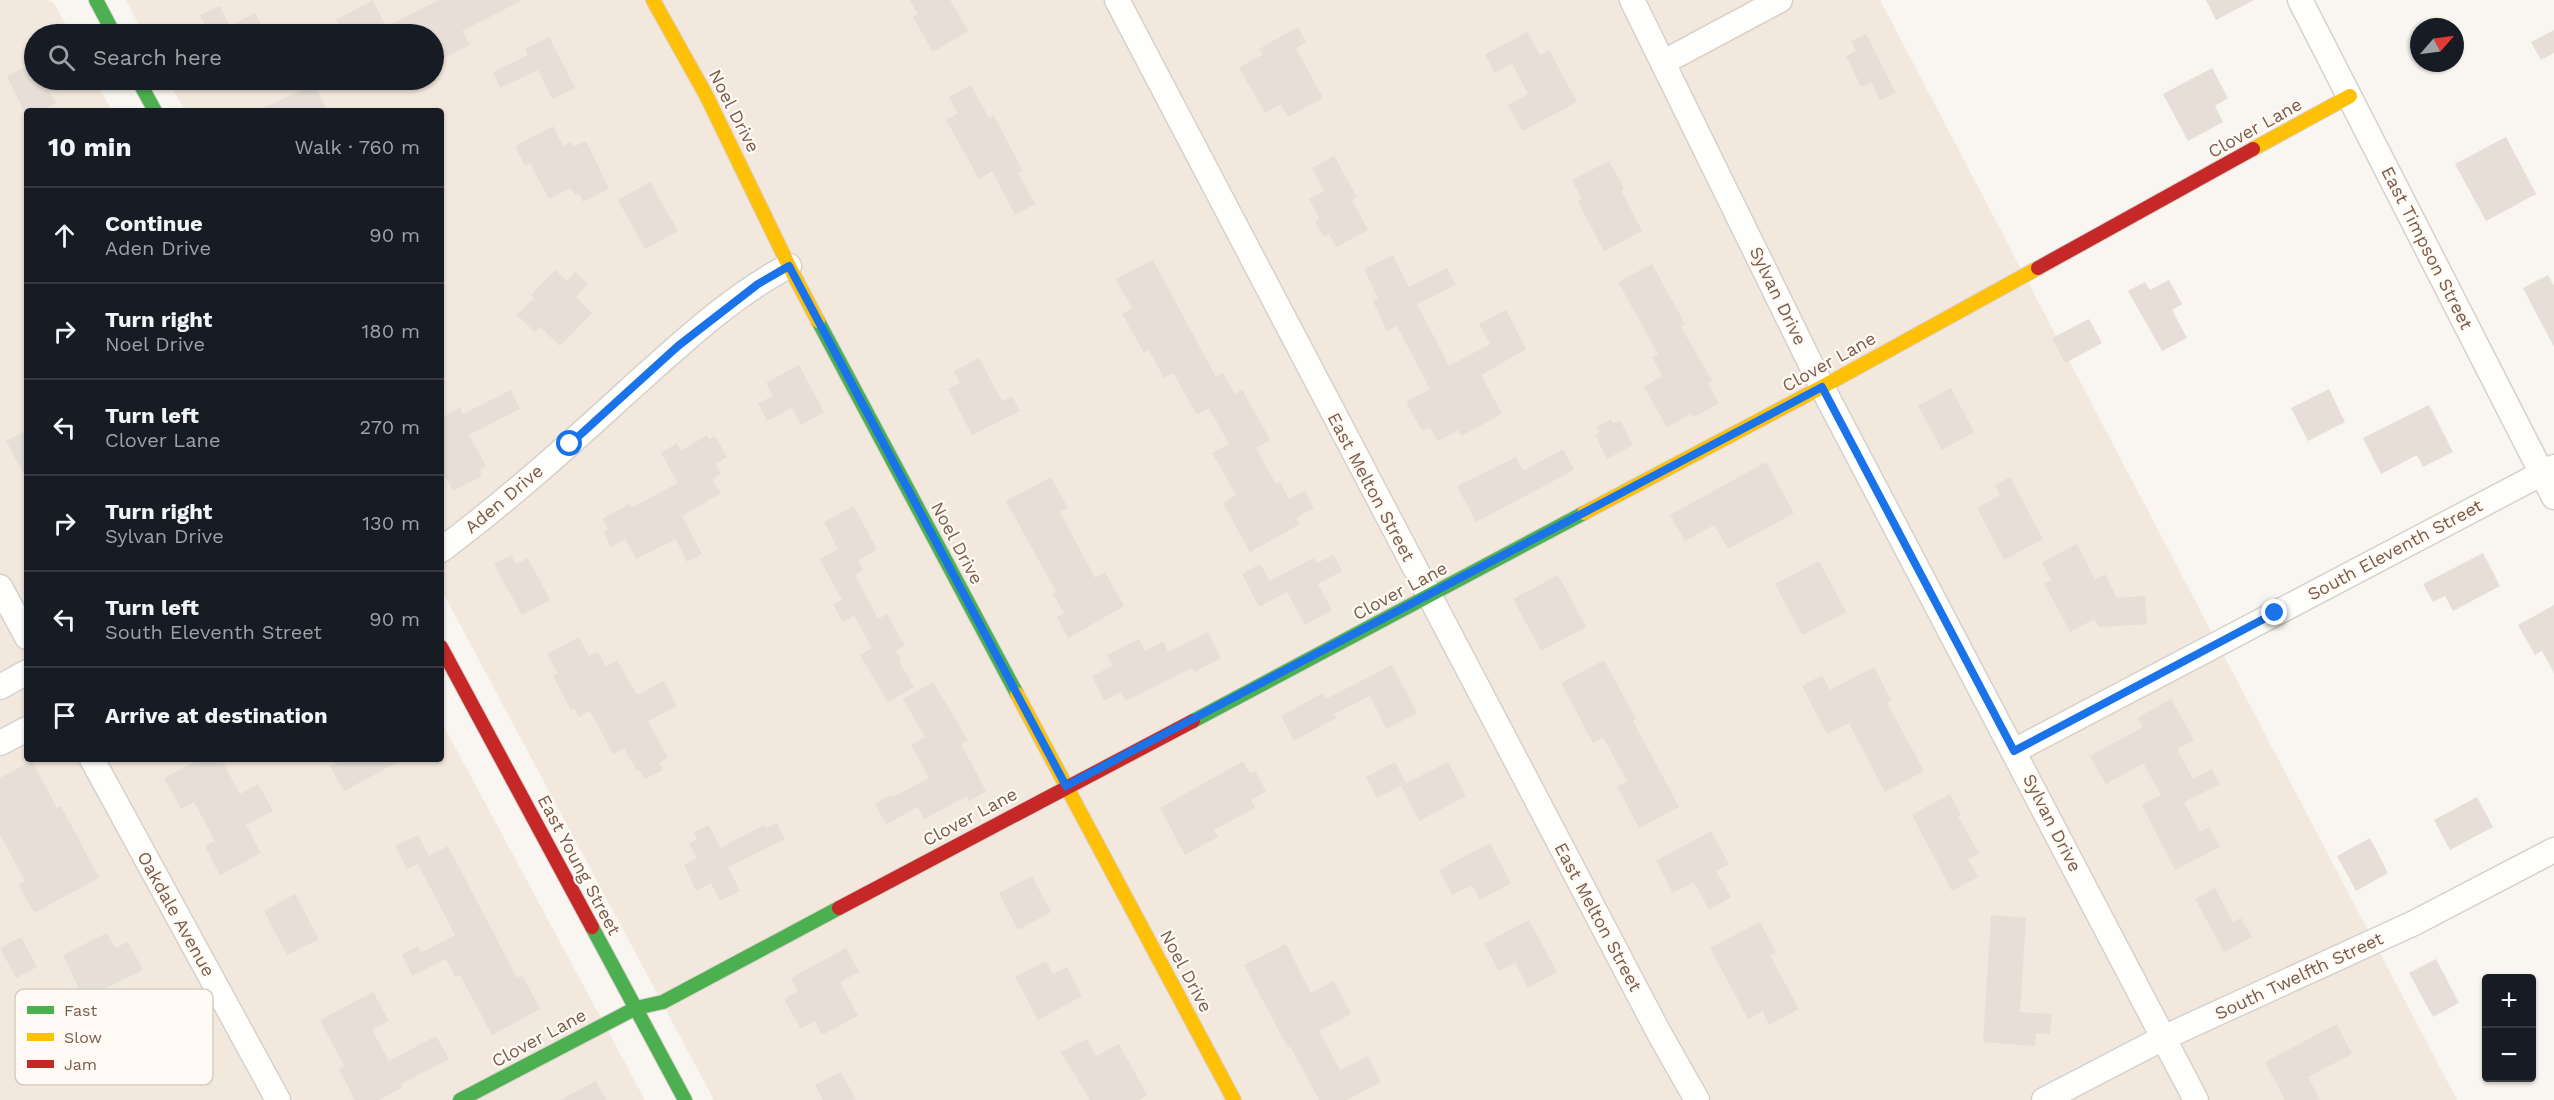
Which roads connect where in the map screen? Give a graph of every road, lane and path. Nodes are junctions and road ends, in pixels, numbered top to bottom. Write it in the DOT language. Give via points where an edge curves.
graph roads {
  1 [pos="96,0"];
  2 [pos="653,0"];
  3 [pos="1116,0"];
  4 [pos="1632,0"];
  5 [pos="1780,0"];
  6 [pos="2300,0"];
  7 [pos="109,24"];
  8 [pos="1664,62"];
  9 [pos="143,90"];
  10 [pos="2350,96"];
  11 [pos="153,108"];
  12 [pos="789,266"];
  13 [pos="1822,387"];
  14 [pos="2548,470"];
  15 [pos="2554,497"];
  16 [pos="444,548"];
  17 [pos="0,587"];
  18 [pos="1428,596"];
  19 [pos="24,632"];
  20 [pos="444,653"];
  21 [pos="24,674"];
  22 [pos="0,687"];
  23 [pos="24,731"];
  24 [pos="0,743"];
  25 [pos="2014,751"];
  26 [pos="94,762"];
  27 [pos="1066,786"];
  28 [pos="2554,850"];
  29 [pos="636,1008"];
  30 [pos="2163,1038"];
  31 [pos="278,1100"];
  32 [pos="459,1100"];
  33 [pos="685,1100"];
  34 [pos="1234,1100"];
  35 [pos="1697,1100"];
  36 [pos="2044,1100"];
  37 [pos="2196,1100"];
  1 -- 7 [label="street"];
  2 -- 12 [label="street, Noel Drive" via="711,105"];
  3 -- 18 [label="street, East Melton Street"];
  4 -- 8 [label="street, Sylvan Drive"];
  5 -- 8 [label="street"];
  6 -- 10 [label="street, East Timpson Street"];
  8 -- 13 [label="street, Sylvan Drive"];
  9 -- 11 [label="street"];
  10 -- 13 [label="street, Clover Lane"];
  10 -- 14 [label="street, East Timpson Street"];
  12 -- 16 [label="street, Aden Drive" via="758,284 678,346 570,444"];
  12 -- 27 [label="street, Noel Drive"];
  13 -- 18 [label="street, Clover Lane"];
  13 -- 25 [label="street, Sylvan Drive"];
  14 -- 15 [label="street, East Timpson Street"];
  14 -- 25 [label="street, South Eleventh Street"];
  17 -- 19 [label="street"];
  18 -- 27 [label="street, Clover Lane"];
  18 -- 35 [label="street, East Melton Street"];
  20 -- 29 [label="street, East Young Street"];
  21 -- 22 [label="street"];
  23 -- 24 [label="street"];
  25 -- 30 [label="street, Sylvan Drive"];
  26 -- 31 [label="street, Oakdale Avenue"];
  27 -- 29 [label="street, Clover Lane" via="663,1002"];
  27 -- 34 [label="street, Noel Drive"];
  28 -- 30 [label="street, South Twelfth Street" via="2414,923"];
  29 -- 32 [label="street, Clover Lane"];
  29 -- 33 [label="street, East Young Street"];
  30 -- 36 [label="street, South Twelfth Street"];
  30 -- 37 [label="street, Sylvan Drive"];
}
